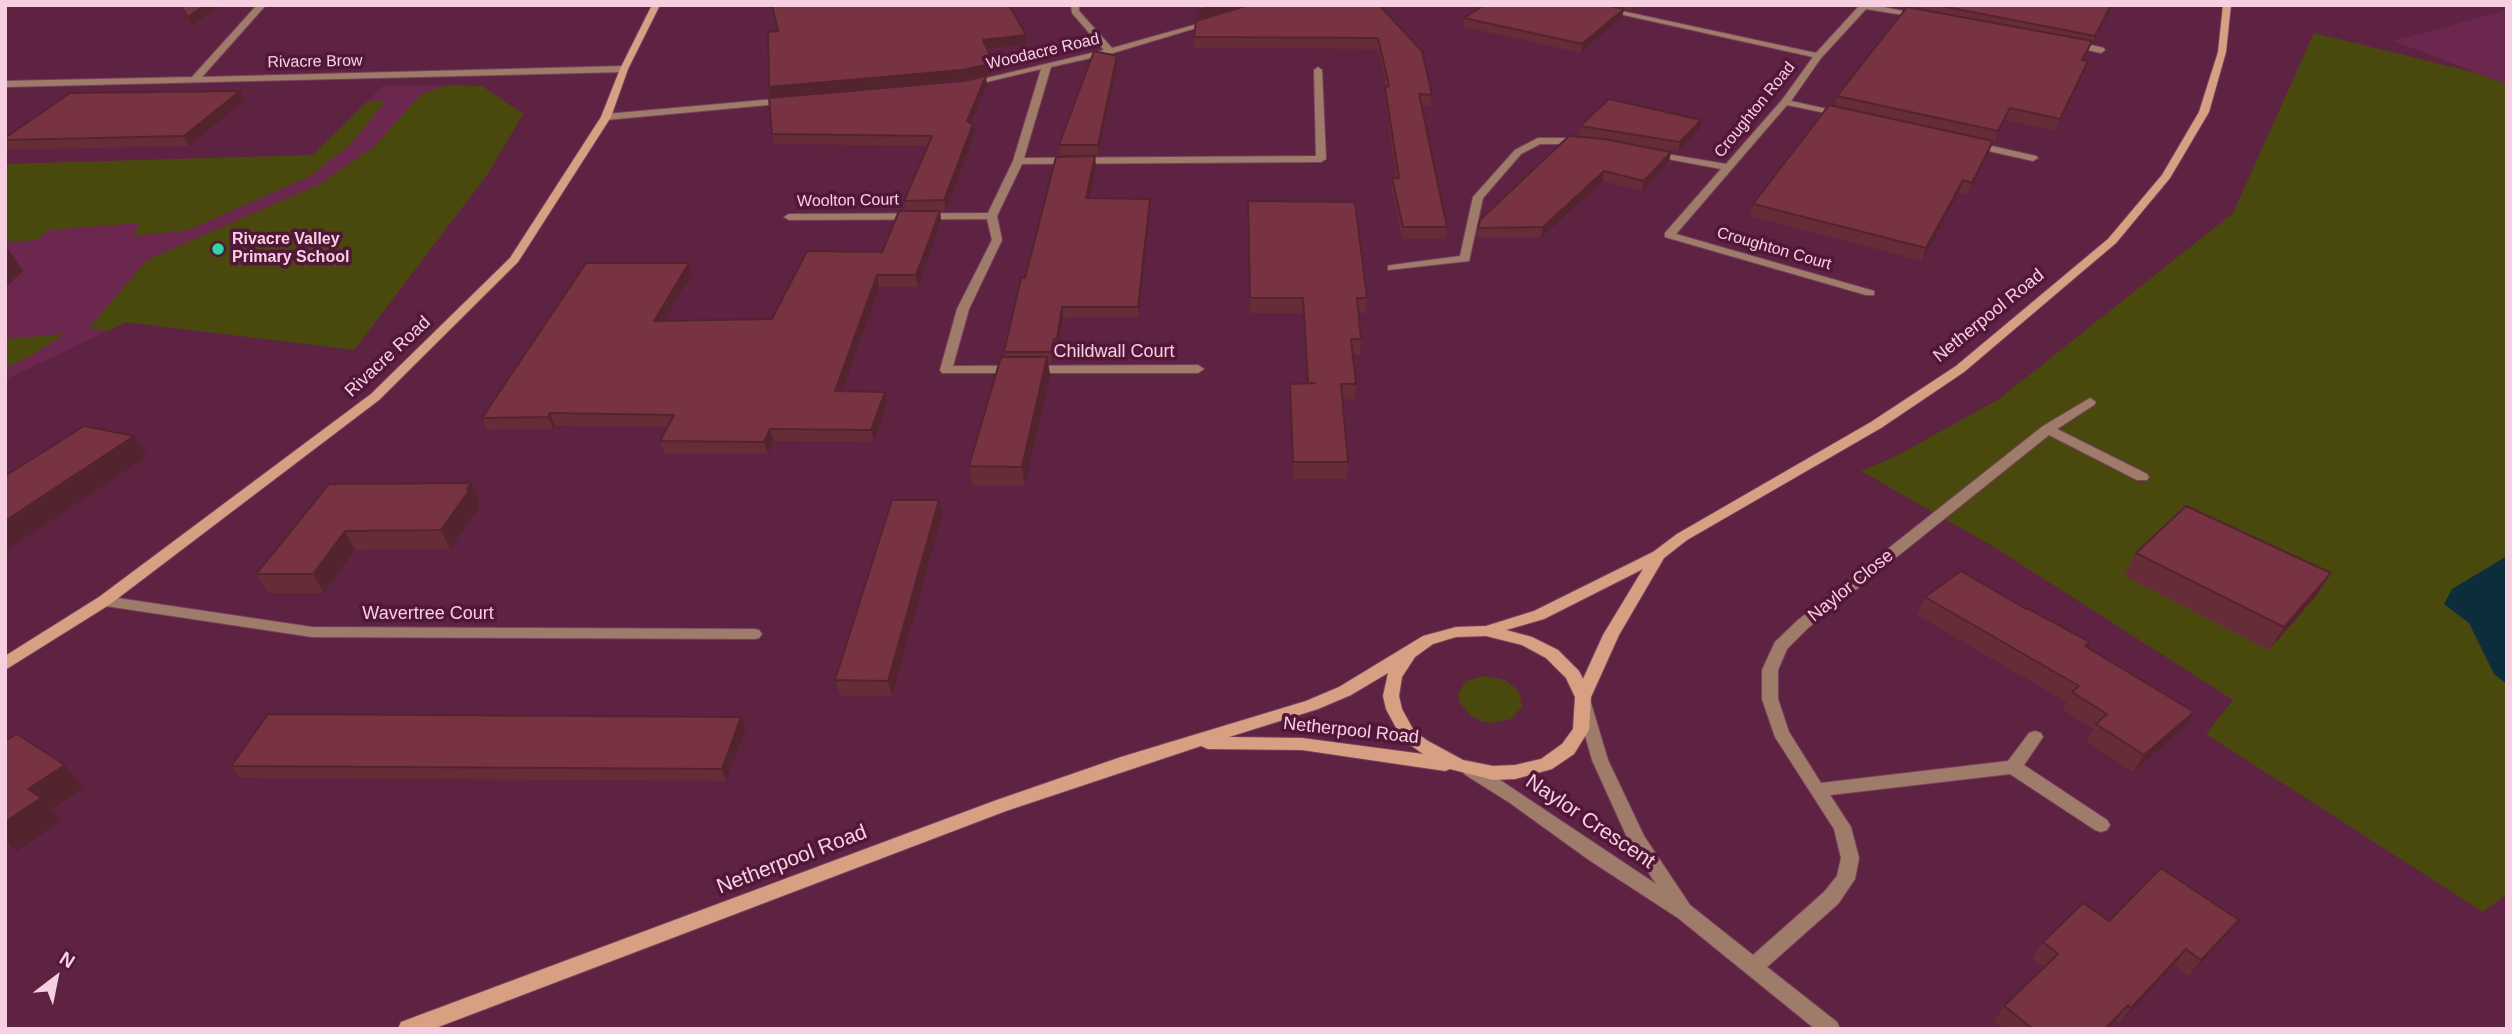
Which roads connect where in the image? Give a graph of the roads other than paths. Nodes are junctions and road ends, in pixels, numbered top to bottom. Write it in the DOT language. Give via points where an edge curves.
graph roads {
  1 [pos="262,5"];
  2 [pos="656,5"];
  3 [pos="1075,5"];
  4 [pos="1865,5"];
  5 [pos="2227,5"];
  6 [pos="1601,8"];
  7 [pos="1228,18"];
  8 [pos="1930,18"];
  9 [pos="2062,42"];
  10 [pos="2101,50"];
  11 [pos="1111,51"];
  12 [pos="1818,55"];
  13 [pos="1047,65"];
  14 [pos="624,69"];
  15 [pos="1318,70"];
  16 [pos="195,79"];
  17 [pos="5,84"];
  18 [pos="964,85"];
  19 [pos="799,100"];
  20 [pos="1785,102"];
  21 [pos="606,117"];
  22 [pos="1850,117"];
  23 [pos="1592,142"];
  24 [pos="1968,144"];
  25 [pos="1641,150"];
  26 [pos="2033,158"];
  27 [pos="1018,161"];
  28 [pos="1728,167"];
  29 [pos="992,216"];
  30 [pos="789,217"];
  31 [pos="1669,235"];
  32 [pos="1392,268"];
  33 [pos="1870,293"];
  34 [pos="1198,369"];
  35 [pos="2090,402"];
  36 [pos="2048,429"];
  37 [pos="2142,477"];
  38 [pos="1658,555"];
  39 [pos="104,601"];
  40 [pos="1486,631"];
  41 [pos="754,634"];
  42 [pos="1409,653"];
  43 [pos="5,664"];
  44 [pos="1584,701"];
  45 [pos="2035,737"];
  46 [pos="1196,743"];
  47 [pos="2014,766"];
  48 [pos="1465,768"];
  49 [pos="1817,790"];
  50 [pos="2101,825"];
  51 [pos="1685,912"];
  52 [pos="1754,966"];
  53 [pos="408,1029"];
  54 [pos="1829,1029"];
  1 -- 16 [label="street"];
  2 -- 14 [label="main road, Rivacre Road"];
  3 -- 11 [label="street" via="1075,11"];
  4 -- 8 [label="street"];
  4 -- 12 [label="street, Croughton Road"];
  5 -- 38 [label="main road, Netherpool Road" via="2222,52 2204,112 2166,176 2112,241 1960,369 1876,425"];
  6 -- 12 [label="street"];
  7 -- 11 [label="street, Woodacre Road"];
  9 -- 10 [label="street"];
  11 -- 13 [label="street, Woodacre Road"];
  12 -- 20 [label="street, Croughton Road"];
  13 -- 18 [label="street, Woodacre Road"];
  13 -- 27 [label="street"];
  14 -- 16 [label="street, Rivacre Brow"];
  14 -- 21 [label="main road, Rivacre Road"];
  15 -- 27 [label="street" via="1321,159"];
  16 -- 17 [label="street, Rivacre Brow"];
  19 -- 21 [label="street"];
  20 -- 22 [label="street"];
  20 -- 28 [label="street, Croughton Road"];
  21 -- 39 [label="main road, Rivacre Road" via="514,260 375,397"];
  23 -- 32 [label="street" via="1551,139 1518,152 1478,197 1465,259"];
  24 -- 26 [label="street"];
  25 -- 28 [label="street"];
  27 -- 29 [label="street"];
  28 -- 31 [label="street, Croughton Road"];
  29 -- 30 [label="street, Woolton Court"];
  29 -- 34 [label="street, Childwall Court" via="998,240 963,309 946,370"];
  31 -- 33 [label="street, Croughton Court"];
  35 -- 36 [label="street, Naylor Close"];
  36 -- 37 [label="street"];
  36 -- 49 [label="street, Naylor Close" via="1780,646 1770,670 1770,699 1781,733"];
  38 -- 40 [label="main road, Netherpool Road" via="1539,615"];
  38 -- 44 [label="main road, Netherpool Road" via="1611,635"];
  39 -- 41 [label="street, Wavertree Court" via="312,632"];
  39 -- 43 [label="main road, Rivacre Road"];
  40 -- 42 [label="main road" via="1456,632 1428,640"];
  40 -- 44 [label="main road" via="1527,641 1552,654 1573,675"];
  42 -- 46 [label="main road, Netherpool Road" via="1312,705"];
  42 -- 48 [label="main road" via="1394,676 1394,709 1408,735"];
  44 -- 48 [label="main road" via="1581,730 1568,749 1546,764 1515,772"];
  44 -- 51 [label="street, Naylor Crescent" via="1618,803 1637,841"];
  45 -- 47 [label="street"];
  46 -- 48 [label="main road, Netherpool Road" via="1302,744"];
  46 -- 53 [label="main road, Netherpool Road" via="987,811"];
  47 -- 49 [label="street"];
  47 -- 50 [label="street"];
  48 -- 51 [label="street, Naylor Crescent"];
  49 -- 52 [label="street, Naylor Close" via="1842,827 1850,858 1846,879"];
  51 -- 52 [label="street, Naylor Crescent"];
  52 -- 54 [label="street, Naylor Crescent"];
}
